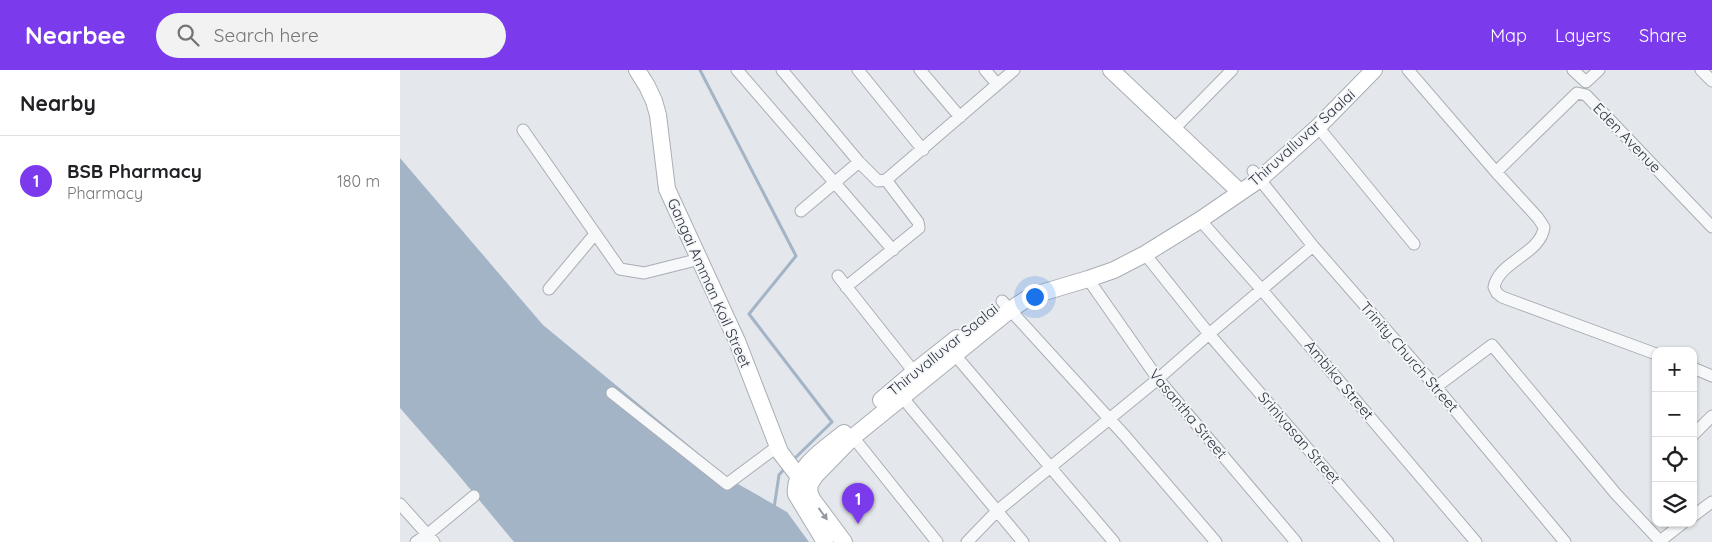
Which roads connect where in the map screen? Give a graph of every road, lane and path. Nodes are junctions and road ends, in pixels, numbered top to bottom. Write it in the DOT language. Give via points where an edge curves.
graph roads {
  1 [pos="637,70"];
  2 [pos="737,70"];
  3 [pos="782,70"];
  4 [pos="858,70"];
  5 [pos="920,70"];
  6 [pos="985,70"];
  7 [pos="1014,70"];
  8 [pos="1111,70"];
  9 [pos="1232,70"];
  10 [pos="1358,70"];
  11 [pos="1374,70"];
  12 [pos="1408,70"];
  13 [pos="1574,70"];
  14 [pos="1598,70"];
  15 [pos="1701,70"];
  16 [pos="1712,81"];
  17 [pos="1586,82"];
  18 [pos="997,84"];
  19 [pos="1577,93"];
  20 [pos="960,117"];
  21 [pos="1318,127"];
  22 [pos="1174,129"];
  23 [pos="523,130"];
  24 [pos="922,150"];
  25 [pos="859,162"];
  26 [pos="1496,172"];
  27 [pos="1257,175"];
  28 [pos="886,180"];
  29 [pos="836,182"];
  30 [pos="1236,188"];
  31 [pos="802,211"];
  32 [pos="1200,220"];
  33 [pos="1712,227"];
  34 [pos="595,234"];
  35 [pos="1414,244"];
  36 [pos="1313,246"];
  37 [pos="893,250"];
  38 [pos="1145,254"];
  39 [pos="700,260"];
  40 [pos="838,276"];
  41 [pos="1088,279"];
  42 [pos="846,287"];
  43 [pos="549,289"];
  44 [pos="1262,290"];
  45 [pos="1006,306"];
  46 [pos="1209,334"];
  47 [pos="1652,353"];
  48 [pos="955,355"];
  49 [pos="1697,370"];
  50 [pos="914,372"];
  51 [pos="1712,376"];
  52 [pos="1158,379"];
  53 [pos="1436,387"];
  54 [pos="612,393"];
  55 [pos="902,397"];
  56 [pos="1712,416"];
  57 [pos="1109,419"];
  58 [pos="1697,430"];
  59 [pos="853,437"];
  60 [pos="779,449"];
  61 [pos="1050,467"];
  62 [pos="800,476"];
  63 [pos="474,496"];
  64 [pos="1712,502"];
  65 [pos="400,504"];
  66 [pos="997,511"];
  67 [pos="1697,513"];
  68 [pos="1678,527"];
  69 [pos="431,538"];
  70 [pos="1659,541"];
  71 [pos="416,542"];
  72 [pos="825,542"];
  73 [pos="844,542"];
  74 [pos="937,542"];
  75 [pos="967,542"];
  76 [pos="1023,542"];
  77 [pos="1114,542"];
  78 [pos="1216,542"];
  79 [pos="1296,542"];
  80 [pos="1388,542"];
  81 [pos="1476,542"];
  82 [pos="1566,542"];
  1 -- 39 [label="main road, Gangai Amman Koil Street" via="658,115 667,189"];
  2 -- 29 [label="street"];
  3 -- 25 [label="street"];
  4 -- 24 [label="street"];
  5 -- 20 [label="street"];
  6 -- 18 [label="street"];
  7 -- 18 [label="street"];
  8 -- 22 [label="main road"];
  9 -- 22 [label="street"];
  10 -- 27 [label="main road, Thiruvalluvar Saalai"];
  11 -- 21 [label="main road, Thiruvalluvar Saalai"];
  12 -- 26 [label="street"];
  13 -- 17 [label="street"];
  14 -- 17 [label="street"];
  15 -- 16 [label="street"];
  17 -- 19 [label="street"];
  18 -- 20 [label="street"];
  19 -- 26 [label="street, Eden Avenue"];
  19 -- 33 [label="street, Eden Avenue" via="1586,95"];
  20 -- 24 [label="street"];
  21 -- 27 [label="main road, Thiruvalluvar Saalai"];
  21 -- 35 [label="street"];
  22 -- 30 [label="main road"];
  23 -- 34 [label="street"];
  24 -- 28 [label="street"];
  25 -- 28 [label="street" via="878,181"];
  25 -- 29 [label="street"];
  26 -- 47 [label="street" via="1544,227 1540,239 1498,276 1494,287 1497,293"];
  27 -- 30 [label="main road, Thiruvalluvar Saalai"];
  27 -- 36 [label="street, Trinity Church Street"];
  28 -- 37 [label="street" via="919,225"];
  29 -- 31 [label="street"];
  29 -- 37 [label="street"];
  30 -- 32 [label="main road, Thiruvalluvar Saalai"];
  30 -- 45 [label="main road, Thiruvalluvar Saalai" via="1140,244 1085,269 1027,286"];
  32 -- 38 [label="main road, Thiruvalluvar Saalai"];
  32 -- 44 [label="street, Ambika Street"];
  34 -- 39 [label="street" via="620,269 644,273"];
  34 -- 43 [label="street"];
  36 -- 44 [label="street"];
  36 -- 53 [label="street, Trinity Church Street"];
  37 -- 42 [label="street"];
  38 -- 41 [label="main road, Thiruvalluvar Saalai"];
  38 -- 46 [label="street, Srinivasan Street"];
  39 -- 60 [label="main road, Gangai Amman Koil Street" via="737,341"];
  40 -- 42 [label="street"];
  41 -- 45 [label="main road, Thiruvalluvar Saalai"];
  41 -- 52 [label="street, Vasantha Street"];
  42 -- 50 [label="street"];
  44 -- 46 [label="street"];
  44 -- 81 [label="street, Ambika Street"];
  45 -- 48 [label="main road, Thiruvalluvar Saalai"];
  45 -- 50 [label="main road, Thiruvalluvar Saalai"];
  45 -- 57 [label="street"];
  46 -- 52 [label="street"];
  46 -- 80 [label="street, Srinivasan Street"];
  48 -- 55 [label="main road, Thiruvalluvar Saalai"];
  48 -- 61 [label="street"];
  49 -- 51 [label="street"];
  50 -- 62 [label="main road, Thiruvalluvar Saalai" via="812,460"];
  52 -- 57 [label="street"];
  52 -- 79 [label="street, Vasantha Street"];
  53 -- 70 [label="street" via="1492,345"];
  53 -- 82 [label="street, Trinity Church Street"];
  54 -- 60 [label="street" via="727,484"];
  55 -- 59 [label="main road, Thiruvalluvar Saalai"];
  55 -- 66 [label="street"];
  56 -- 58 [label="street"];
  57 -- 61 [label="street"];
  57 -- 78 [label="street"];
  59 -- 62 [label="main road, Thiruvalluvar Saalai" via="821,469"];
  59 -- 74 [label="street"];
  60 -- 62 [label="main road, Gangai Amman Koil Street"];
  61 -- 66 [label="street"];
  61 -- 77 [label="street"];
  62 -- 72 [label="main road" via="796,494"];
  62 -- 73 [label="main road, Gangai Amman Koil Street, one-way"];
  63 -- 69 [label="street"];
  64 -- 67 [label="street"];
  65 -- 69 [label="street"];
  66 -- 75 [label="street"];
  66 -- 76 [label="street"];
  68 -- 70 [label="street"];
  69 -- 71 [label="street"];
}
